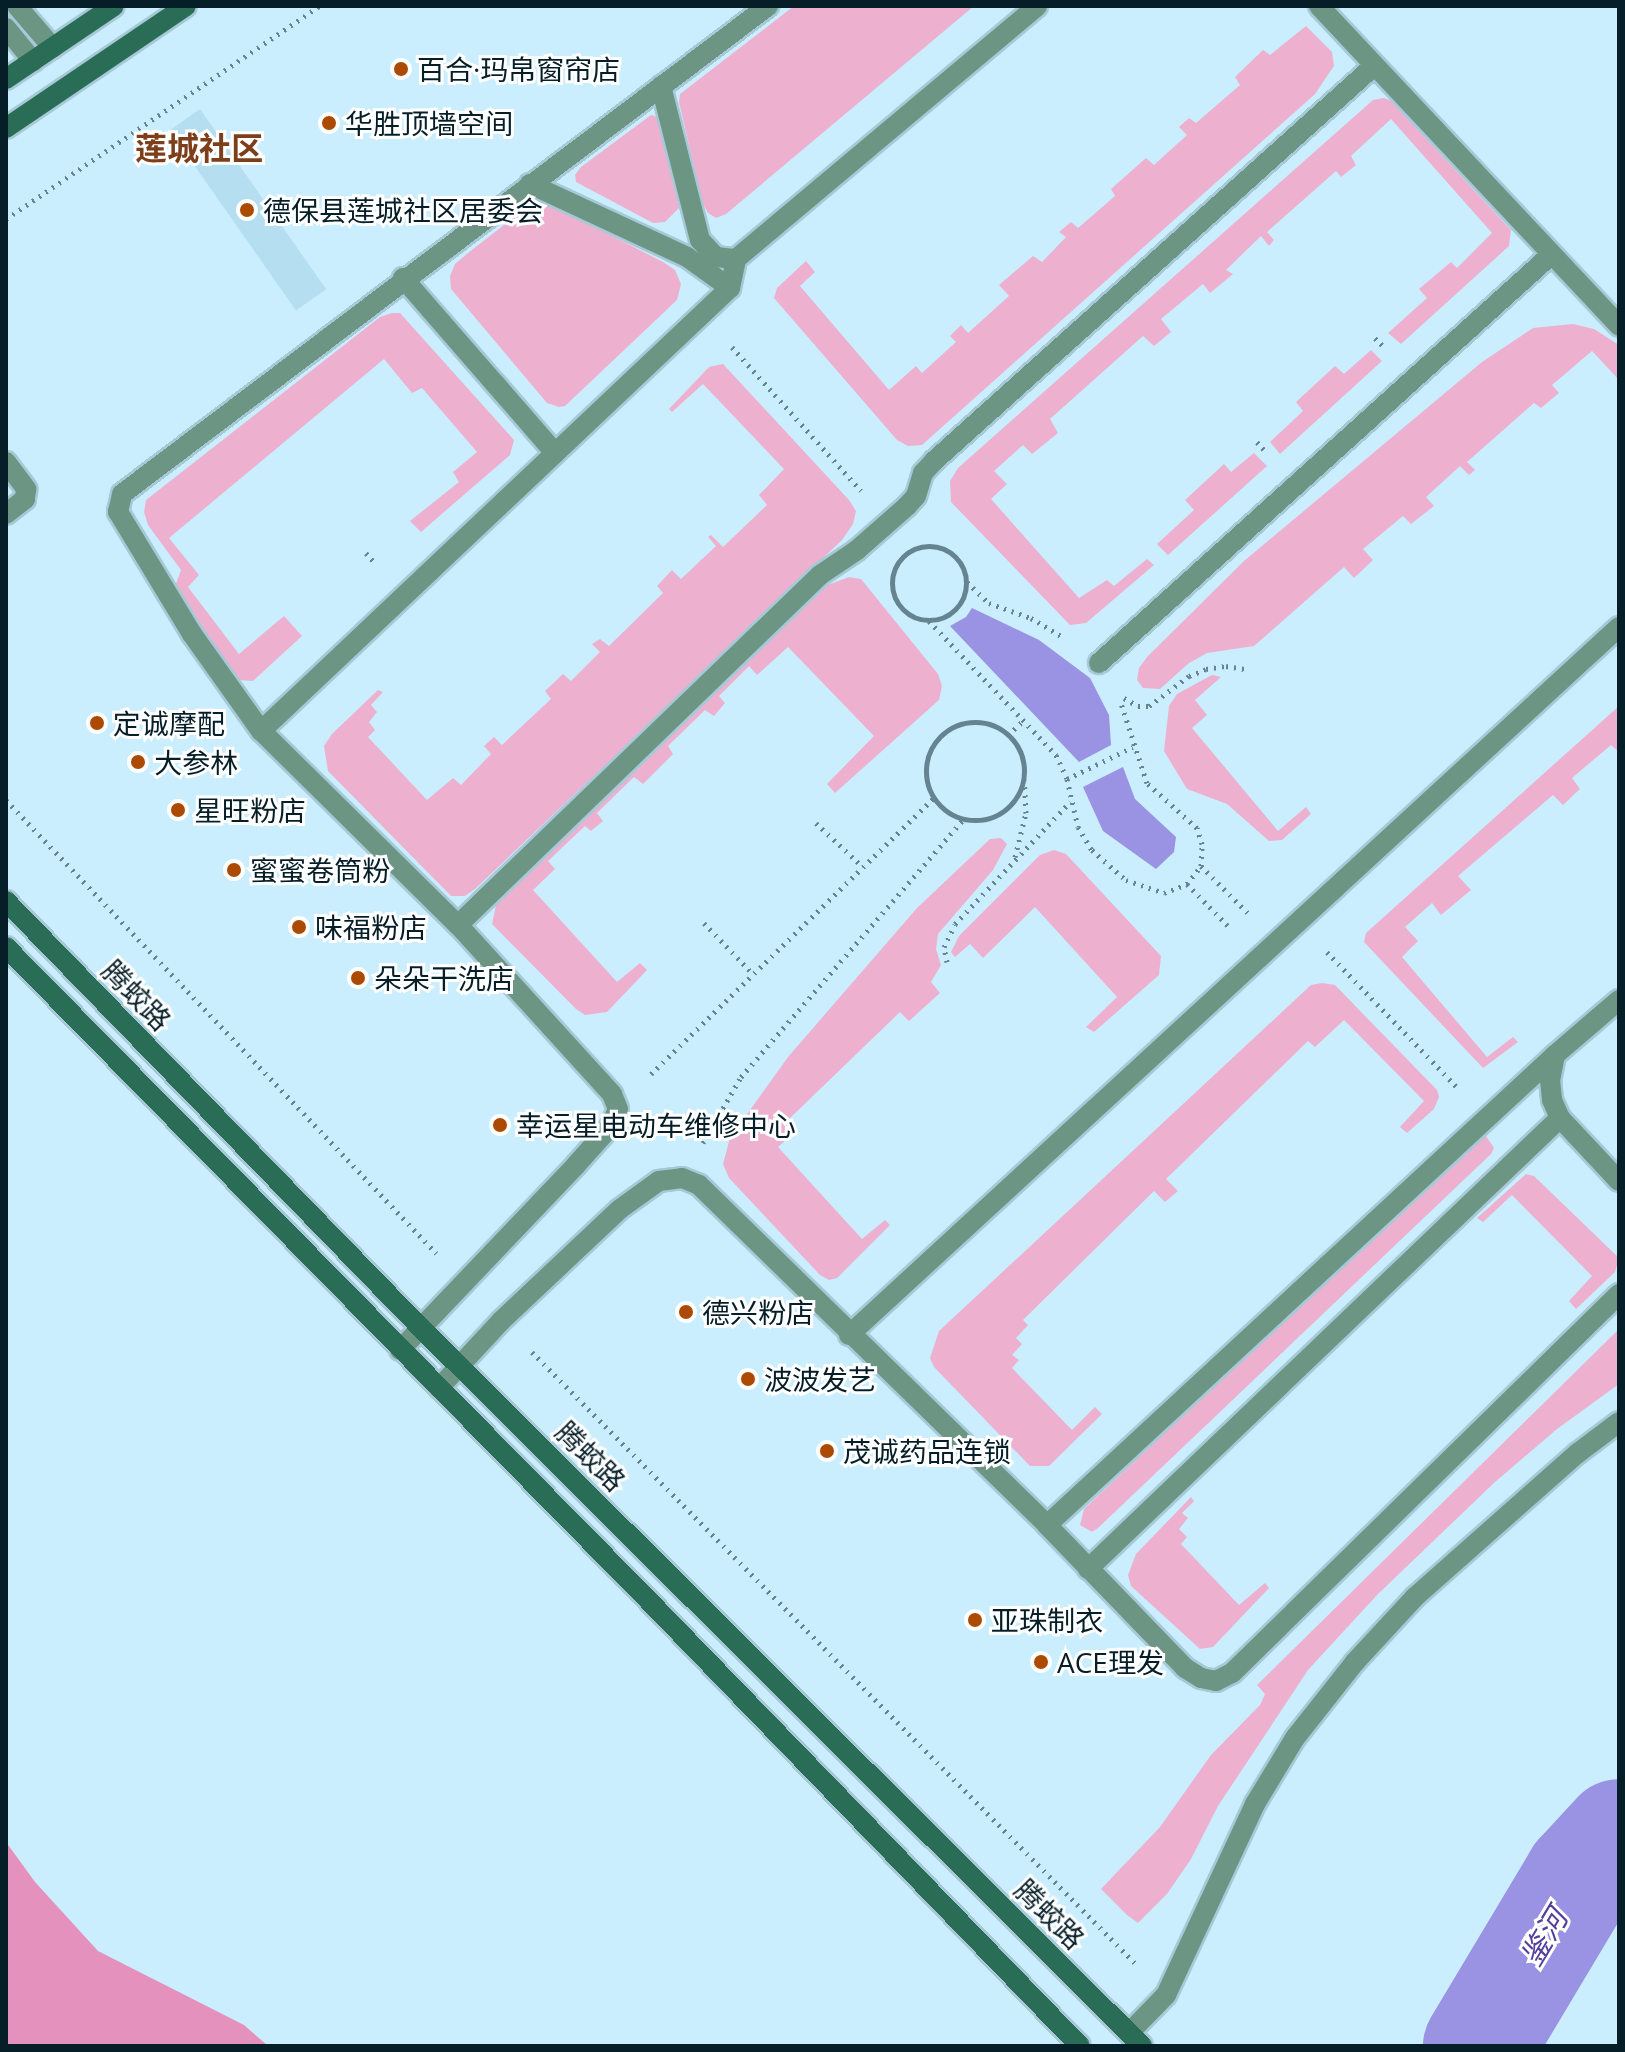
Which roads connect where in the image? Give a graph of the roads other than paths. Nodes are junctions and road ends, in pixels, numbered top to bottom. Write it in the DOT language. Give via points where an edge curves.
graph roads {
  1 [pos="17,6"];
  2 [pos="114,6"];
  3 [pos="186,6"];
  4 [pos="768,6"];
  5 [pos="1037,6"];
  6 [pos="1319,6"];
  7 [pos="6,28"];
  8 [pos="53,48"];
  9 [pos="33,61"];
  10 [pos="1374,66"];
  11 [pos="6,79"];
  12 [pos="661,86"];
  13 [pos="6,128"];
  14 [pos="530,184"];
  15 [pos="1552,254"];
  16 [pos="736,259"];
  17 [pos="403,278"];
  18 [pos="730,288"];
  19 [pos="1619,326"];
  20 [pos="555,453"];
  21 [pos="6,462"];
  22 [pos="6,514"];
  23 [pos="1619,627"];
  24 [pos="1099,663"];
  25 [pos="261,731"];
  26 [pos="6,901"];
  27 [pos="458,925"];
  28 [pos="6,947"];
  29 [pos="1619,1000"];
  30 [pos="1555,1055"];
  31 [pos="1560,1118"];
  32 [pos="1619,1181"];
  33 [pos="1619,1294"];
  34 [pos="420,1327"];
  35 [pos="849,1335"];
  36 [pos="400,1350"];
  37 [pos="460,1367"];
  38 [pos="439,1388"];
  39 [pos="1619,1422"];
  40 [pos="1047,1525"];
  41 [pos="1088,1569"];
  42 [pos="1136,2039"];
  43 [pos="1080,2046"];
  1 -- 8 [label="street"];
  2 -- 8 [label="main road"];
  3 -- 13 [label="main road"];
  4 -- 12 [label="street"];
  5 -- 16 [label="street"];
  6 -- 10 [label="street"];
  7 -- 9 [label="street"];
  8 -- 9 [label="main road"];
  9 -- 11 [label="main road"];
  10 -- 15 [label="street"];
  10 -- 27 [label="street" via="934,461 923,473 916,496 857,550 820,575"];
  12 -- 14 [label="street"];
  12 -- 16 [label="street" via="700,240 716,257"];
  14 -- 17 [label="street"];
  14 -- 18 [label="street" via="687,257"];
  15 -- 19 [label="street"];
  15 -- 24 [label="street"];
  16 -- 18 [label="street"];
  17 -- 20 [label="street"];
  17 -- 25 [label="street" via="122,494 118,512 192,634"];
  18 -- 20 [label="street"];
  20 -- 25 [label="street"];
  21 -- 22 [label="street" via="26,489 25,499"];
  23 -- 35 [label="street"];
  25 -- 27 [label="street"];
  26 -- 34 [label="main road, 腾蛟路"];
  27 -- 34 [label="street" via="612,1094 618,1109 611,1126"];
  28 -- 36 [label="main road"];
  29 -- 30 [label="street"];
  30 -- 31 [label="street" via="1550,1080"];
  30 -- 40 [label="street"];
  31 -- 32 [label="street"];
  31 -- 41 [label="street"];
  33 -- 41 [label="street" via="1232,1673 1216,1681 1185,1668"];
  34 -- 36 [label="street"];
  34 -- 37 [label="main road, 腾蛟路"];
  35 -- 37 [label="street" via="699,1185 682,1178 659,1181 620,1209"];
  35 -- 40 [label="street"];
  36 -- 38 [label="main road"];
  37 -- 38 [label="street"];
  37 -- 42 [label="main road, 腾蛟路"];
  38 -- 43 [label="main road"];
  39 -- 42 [label="street" via="1415,1597 1303,1727 1255,1804 1166,1995"];
  40 -- 41 [label="street"];
}
